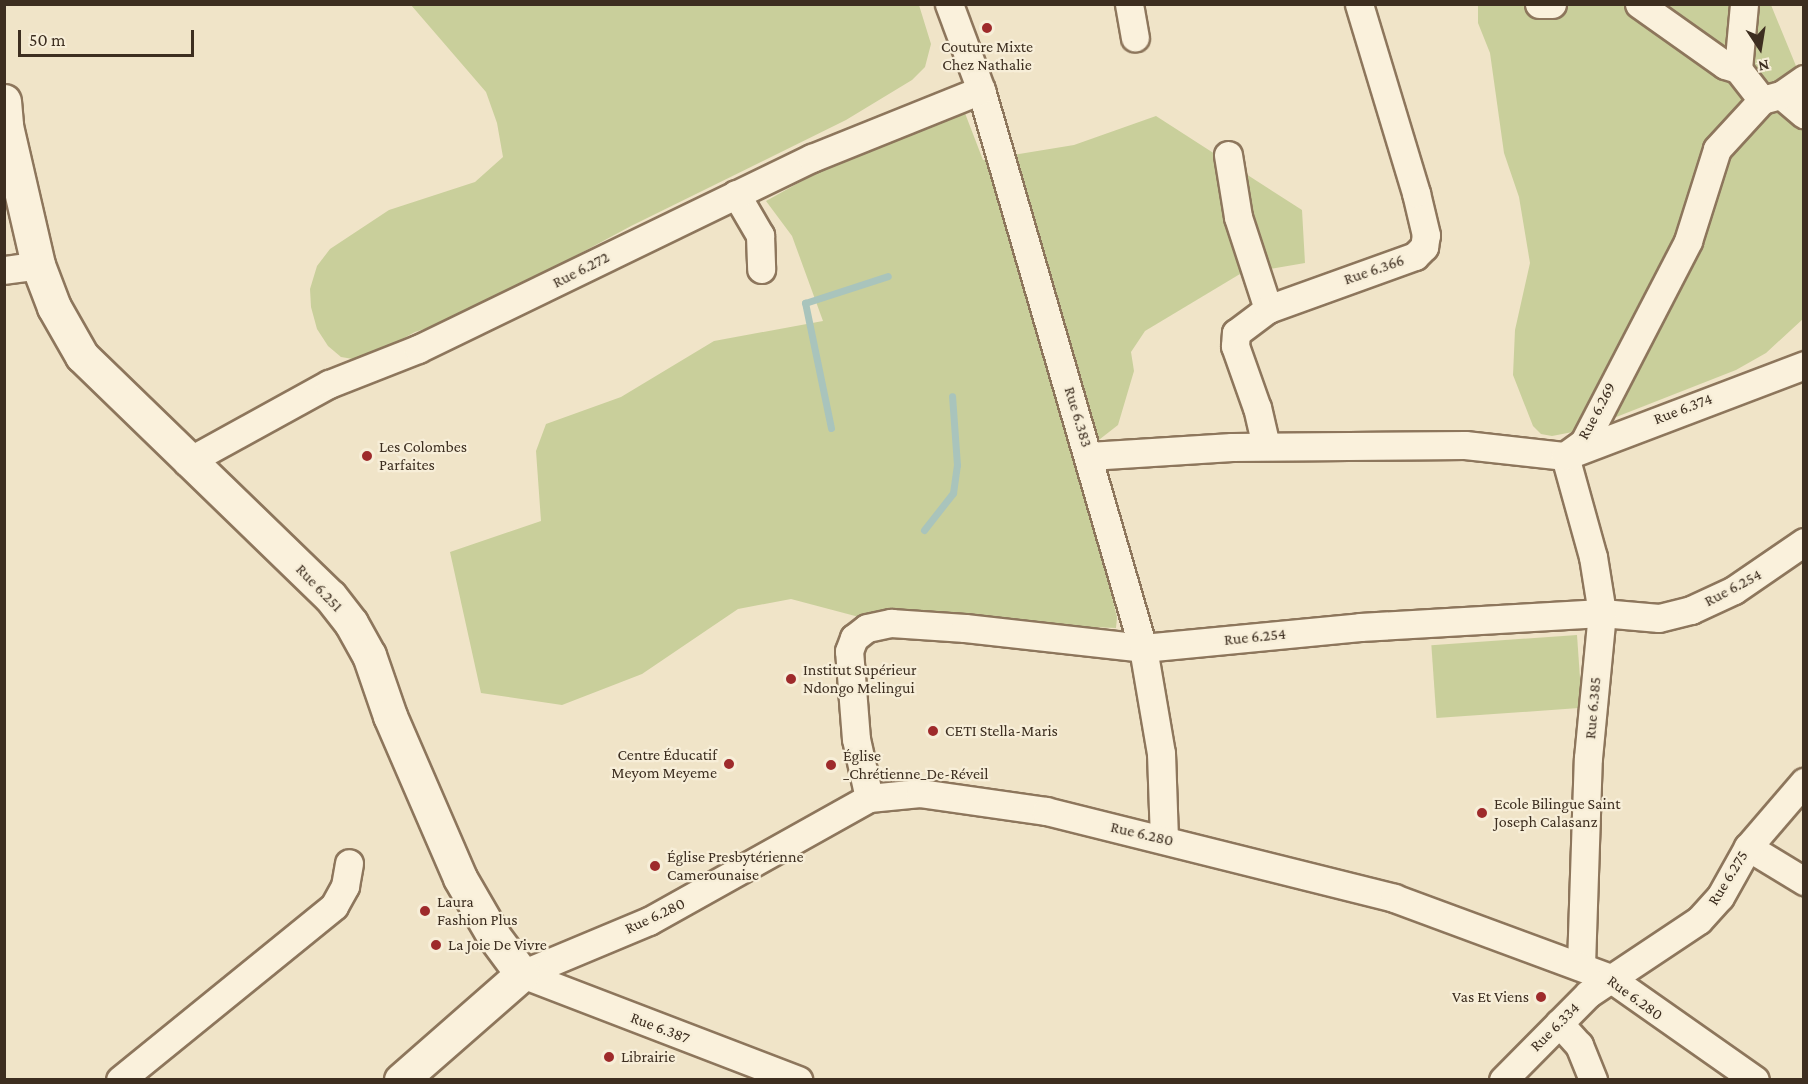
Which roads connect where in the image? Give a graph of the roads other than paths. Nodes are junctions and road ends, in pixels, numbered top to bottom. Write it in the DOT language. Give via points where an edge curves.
graph roads {
  1 [pos="950,4"];
  2 [pos="1130,4"];
  3 [pos="1359,4"];
  4 [pos="1539,4"];
  5 [pos="1552,4"];
  6 [pos="1639,4"];
  7 [pos="1744,4"];
  8 [pos="1135,36"];
  9 [pos="1738,69"];
  10 [pos="1803,79"];
  11 [pos="981,90"];
  12 [pos="1772,98"];
  13 [pos="4,101"];
  14 [pos="1803,114"];
  15 [pos="1228,155"];
  16 [pos="736,194"];
  17 [pos="38,265"];
  18 [pos="761,269"];
  19 [pos="4,270"];
  20 [pos="1268,309"];
  21 [pos="1801,371"];
  22 [pos="1266,447"];
  23 [pos="1089,456"];
  24 [pos="1565,456"];
  25 [pos="187,462"];
  26 [pos="1803,542"];
  27 [pos="1602,613"];
  28 [pos="1143,648"];
  29 [pos="1803,782"];
  30 [pos="869,798"];
  31 [pos="1164,838"];
  32 [pos="1748,847"];
  33 [pos="349,862"];
  34 [pos="1803,881"];
  35 [pos="1581,965"];
  36 [pos="522,975"];
  37 [pos="1610,978"];
  38 [pos="1559,1023"];
  39 [pos="120,1080"];
  40 [pos="400,1080"];
  41 [pos="798,1080"];
  42 [pos="1503,1080"];
  43 [pos="1593,1080"];
  44 [pos="1755,1080"];
  1 -- 11 [label="street, Rue 6.383"];
  2 -- 8 [label="street"];
  3 -- 20 [label="street, Rue 6.366" via="1416,193 1426,235 1424,247 1416,256"];
  4 -- 5 [label="street"];
  6 -- 9 [label="street" via="1716,59"];
  7 -- 9 [label="street"];
  9 -- 12 [label="street"];
  10 -- 12 [label="street, Rue 6.269"];
  11 -- 16 [label="street, Rue 6.272" via="812,158"];
  11 -- 23 [label="street, Rue 6.383"];
  12 -- 14 [label="street"];
  12 -- 24 [label="street, Rue 6.269" via="1717,149 1688,241 1584,442"];
  13 -- 17 [label="main road, Rue 6.251" via="6,126"];
  15 -- 20 [label="street" via="1238,216"];
  16 -- 18 [label="street" via="760,235"];
  16 -- 25 [label="street, Rue 6.272" via="418,349 328,384"];
  17 -- 19 [label="street"];
  17 -- 25 [label="main road, Rue 6.251" via="54,308 82,356"];
  20 -- 22 [label="street, Rue 6.366" via="1240,328 1235,346"];
  21 -- 24 [label="street, Rue 6.374" via="1692,404"];
  22 -- 23 [label="street, Rue 6.269"];
  22 -- 24 [label="street, Rue 6.269" via="1465,445"];
  23 -- 28 [label="street, Rue 6.383"];
  24 -- 27 [label="street, Rue 6.385" via="1593,557"];
  25 -- 36 [label="main road, Rue 6.251" via="330,596 351,623 369,655 390,716 460,878"];
  26 -- 27 [label="street, Rue 6.254" via="1734,590 1691,610 1659,618"];
  27 -- 28 [label="street, Rue 6.254" via="1360,627"];
  27 -- 35 [label="street, Rue 6.385" via="1588,758"];
  28 -- 30 [label="street, Rue 6.254" via="965,627 891,623 867,628 854,638 849,651 856,739"];
  28 -- 31 [label="street, Rue 6.383" via="1161,753"];
  29 -- 32 [label="street, Rue 6.275"];
  30 -- 31 [label="street, Rue 6.280" via="895,793 967,798"];
  30 -- 36 [label="street, Rue 6.280" via="650,921"];
  31 -- 35 [label="street, Rue 6.280" via="1394,898"];
  32 -- 34 [label="street"];
  32 -- 37 [label="street, Rue 6.275" via="1720,897 1699,920 1643,961"];
  33 -- 39 [label="street" via="345,886 334,906"];
  35 -- 37 [label="street, Rue 6.280"];
  36 -- 40 [label="main road"];
  36 -- 41 [label="street, Rue 6.387"];
  37 -- 38 [label="street, Rue 6.334"];
  37 -- 44 [label="street, Rue 6.280"];
  38 -- 42 [label="street, Rue 6.334"];
  38 -- 43 [label="street" via="1579,1045"];
}
